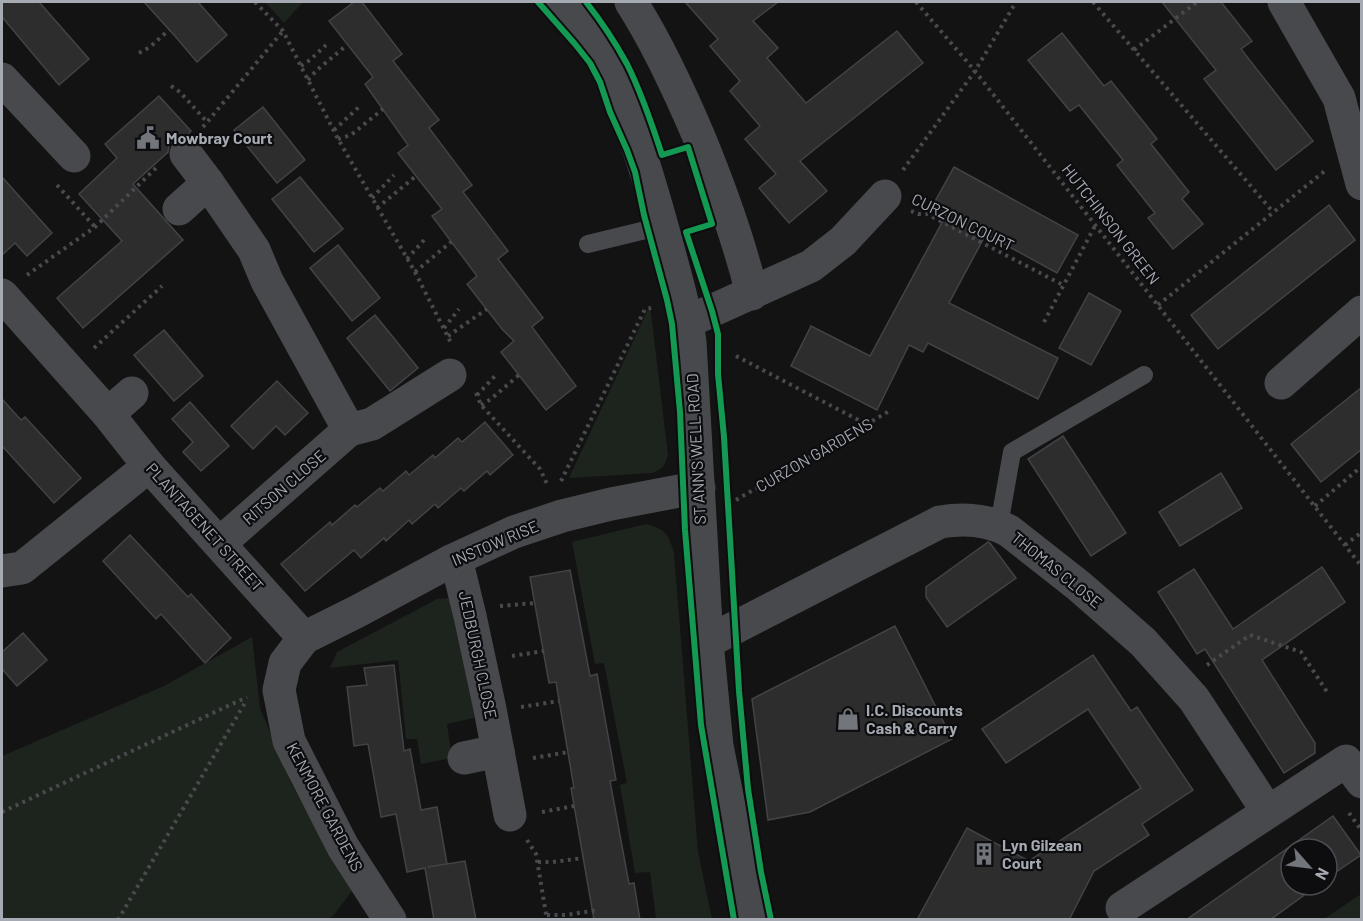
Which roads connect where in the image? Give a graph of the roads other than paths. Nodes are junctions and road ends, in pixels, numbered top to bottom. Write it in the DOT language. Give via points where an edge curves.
graph roads {
  1 [pos="560,2"];
  2 [pos="631,2"];
  3 [pos="1284,2"];
  4 [pos="2,79"];
  5 [pos="181,151"];
  6 [pos="74,156"];
  7 [pos="208,183"];
  8 [pos="1362,184"];
  9 [pos="885,196"];
  10 [pos="179,209"];
  11 [pos="662,226"];
  12 [pos="588,244"];
  13 [pos="752,294"];
  14 [pos="2,296"];
  15 [pos="1362,312"];
  16 [pos="674,314"];
  17 [pos="459,369"];
  18 [pos="1144,375"];
  19 [pos="1281,383"];
  20 [pos="132,393"];
  21 [pos="108,414"];
  22 [pos="349,430"];
  23 [pos="150,466"];
  24 [pos="699,489"];
  25 [pos="999,525"];
  26 [pos="223,547"];
  27 [pos="451,561"];
  28 [pos="2,571"];
  29 [pos="304,638"];
  30 [pos="707,642"];
  31 [pos="498,751"];
  32 [pos="464,759"];
  33 [pos="1362,782"];
  34 [pos="1268,812"];
  35 [pos="510,816"];
  36 [pos="1122,908"];
  37 [pos="377,915"];
  38 [pos="752,920"];
  1 -- 11 [label="street, ST ANN'S WELL ROAD" via="600,56 633,134"];
  2 -- 13 [label="street" via="686,105 742,255"];
  3 -- 8 [label="street" via="1339,98"];
  4 -- 6 [label="street"];
  5 -- 7 [label="street"];
  7 -- 10 [label="street"];
  7 -- 22 [label="street" via="254,250 258,287"];
  9 -- 13 [label="street" via="843,241 811,266"];
  11 -- 12 [label="lane"];
  11 -- 16 [label="street, ST ANN'S WELL ROAD"];
  13 -- 16 [label="street"];
  14 -- 21 [label="street, PLANTAGENET STREET"];
  15 -- 19 [label="street"];
  16 -- 24 [label="street, ST ANN'S WELL ROAD" via="690,342"];
  17 -- 22 [label="street, RITSON CLOSE" via="372,424"];
  18 -- 25 [label="lane" via="1012,452"];
  20 -- 21 [label="street"];
  21 -- 23 [label="street, PLANTAGENET STREET"];
  22 -- 26 [label="street, RITSON CLOSE" via="227,537"];
  23 -- 26 [label="street, PLANTAGENET STREET"];
  23 -- 28 [label="street" via="22,568"];
  24 -- 27 [label="street, INSTOW RISE" via="610,504 558,506 514,532"];
  24 -- 30 [label="street, ST ANN'S WELL ROAD"];
  25 -- 30 [label="street, THOMAS CLOSE" via="960,519 940,522"];
  25 -- 34 [label="street, THOMAS CLOSE" via="1079,586 1143,642 1194,699"];
  26 -- 29 [label="street, PLANTAGENET STREET"];
  27 -- 29 [label="street, INSTOW RISE"];
  27 -- 31 [label="street, JEDBURGH CLOSE" via="459,571"];
  29 -- 37 [label="street, KENMORE GARDENS" via="285,663 279,690 289,741"];
  30 -- 38 [label="street, ST ANN'S WELL ROAD" via="717,746"];
  31 -- 32 [label="street"];
  31 -- 35 [label="street, JEDBURGH CLOSE"];
  33 -- 34 [label="street" via="1346,761"];
  34 -- 36 [label="street"];
}
